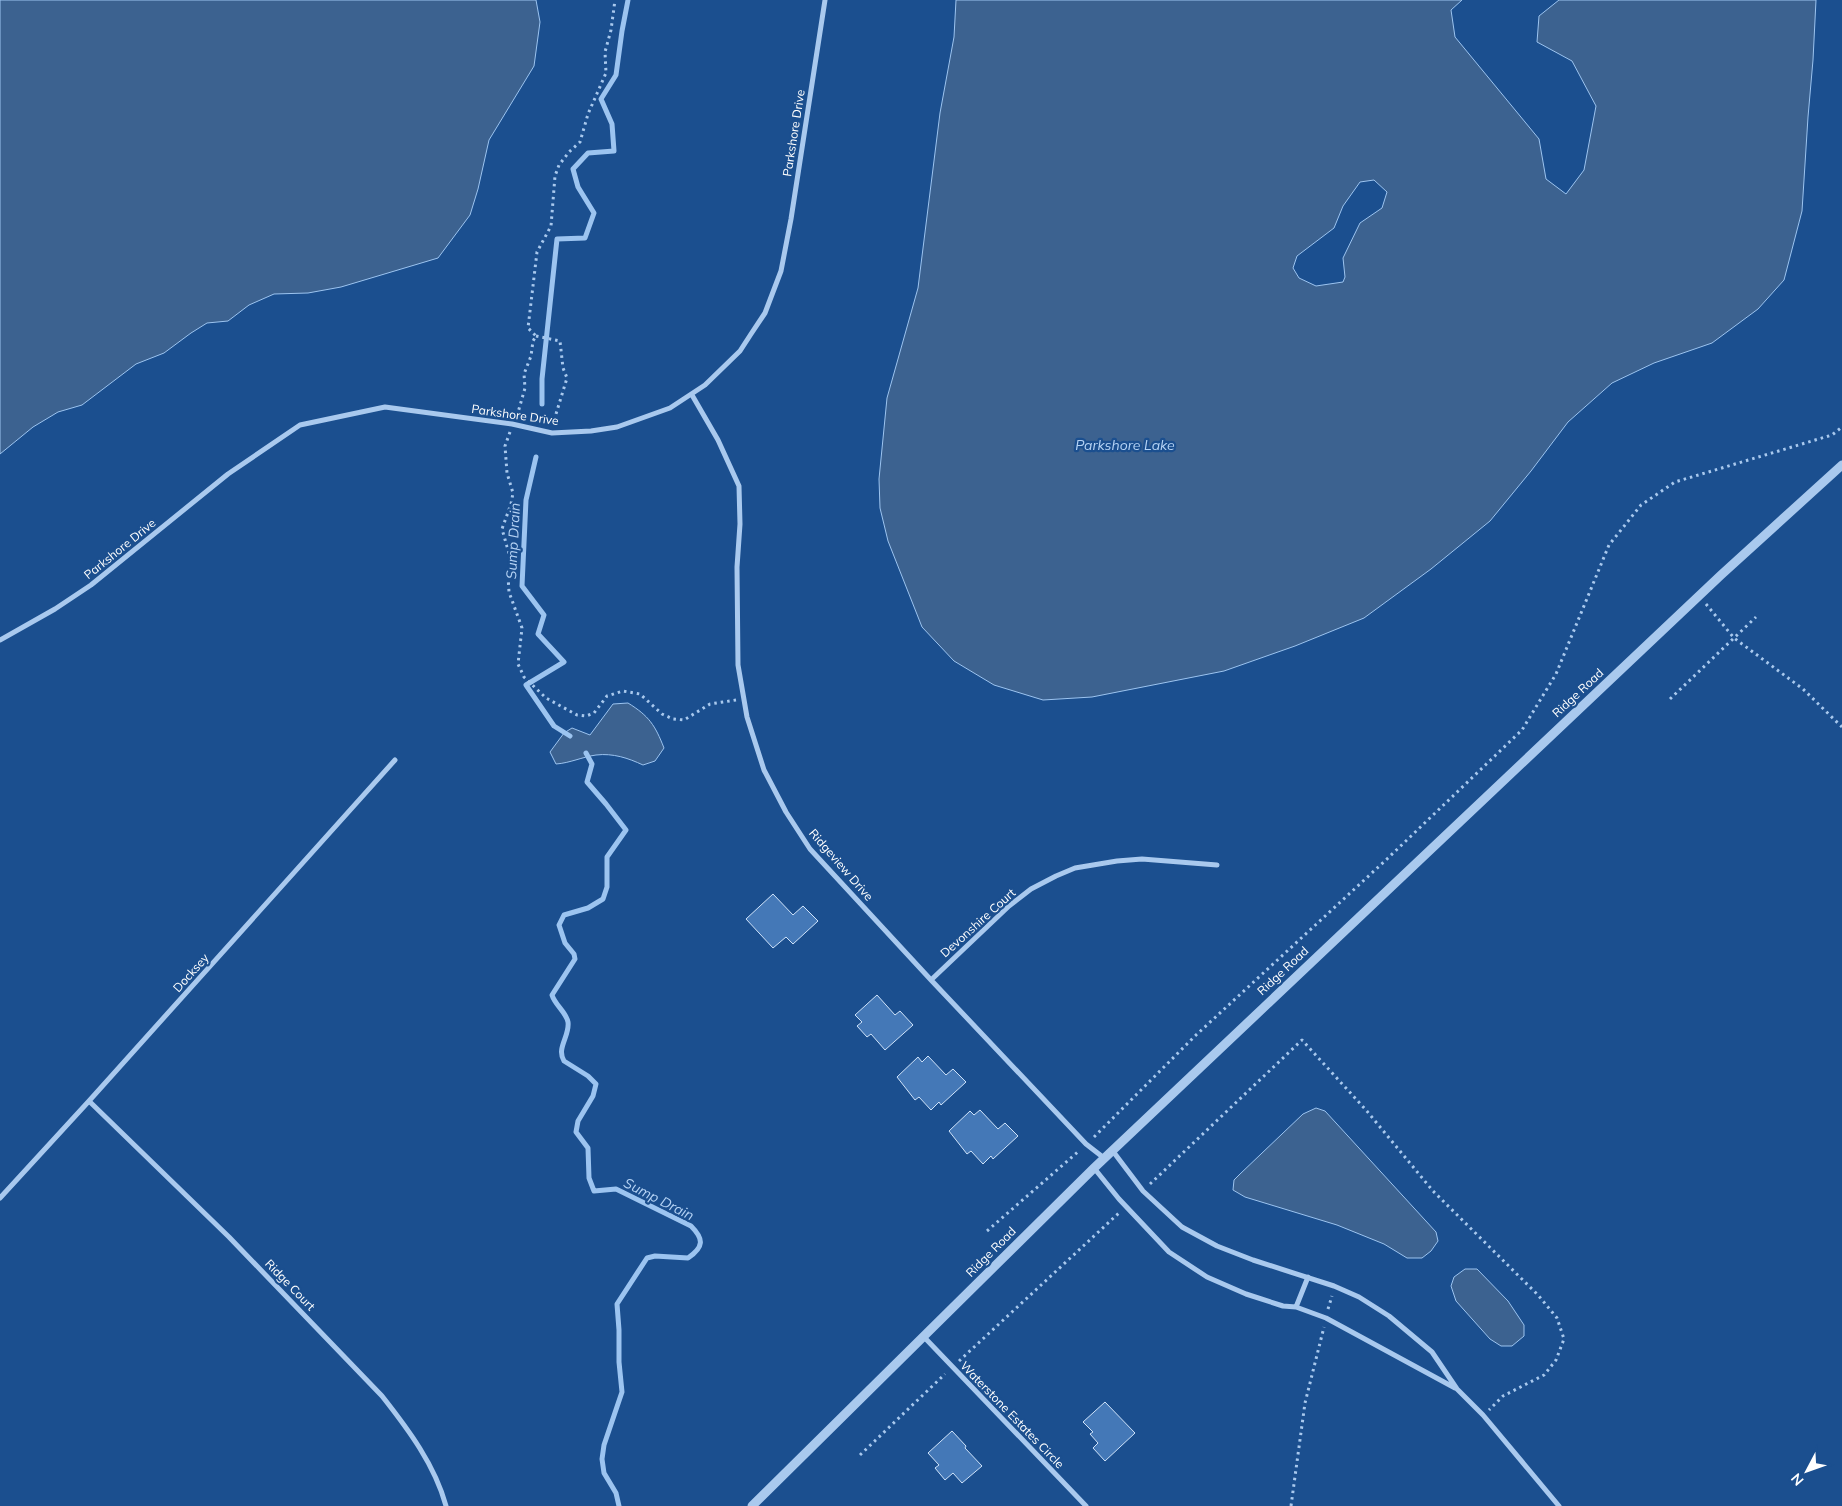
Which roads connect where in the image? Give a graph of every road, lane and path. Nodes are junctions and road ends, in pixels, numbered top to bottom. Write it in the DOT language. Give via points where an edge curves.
graph roads {
  1 [pos="614,0"];
  2 [pos="825,0"];
  3 [pos="537,336"];
  4 [pos="692,395"];
  5 [pos="556,414"];
  6 [pos="512,424"];
  7 [pos="1842,427"];
  8 [pos="1842,465"];
  9 [pos="1699,596"];
  10 [pos="1756,618"];
  11 [pos="1734,638"];
  12 [pos="0,640"];
  13 [pos="744,699"];
  14 [pos="1670,699"];
  15 [pos="1842,727"];
  16 [pos="395,760"];
  17 [pos="1217,865"];
  18 [pos="930,980"];
  19 [pos="90,1101"];
  20 [pos="1086,1144"];
  21 [pos="1112,1150"];
  22 [pos="1104,1158"];
  23 [pos="1094,1168"];
  24 [pos="1144,1191"];
  25 [pos="0,1198"];
  26 [pos="1126,1206"];
  27 [pos="987,1231"];
  28 [pos="1308,1277"];
  29 [pos="1334,1286"];
  30 [pos="1296,1307"];
  31 [pos="1326,1318"];
  32 [pos="924,1337"];
  33 [pos="952,1367"];
  34 [pos="1458,1389"];
  35 [pos="1483,1415"];
  36 [pos="860,1455"];
  37 [pos="446,1506"];
  38 [pos="752,1506"];
  39 [pos="1086,1506"];
  40 [pos="1291,1506"];
  41 [pos="1559,1506"];
  1 -- 3 [label="path" via="605,52 606,73 580,142 559,165 555,176 551,226 537,252 528,328"];
  2 -- 4 [label="street, Parkshore Drive" via="781,271 765,313 740,351"];
  3 -- 5 [label="path" via="560,341 567,378"];
  3 -- 6 [label="path" via="524,374 520,411"];
  4 -- 6 [label="street, Parkshore Drive" via="670,408 617,427 552,433"];
  4 -- 13 [label="street, Ridgeview Drive" via="739,486 738,665"];
  6 -- 12 [label="street, Parkshore Drive" via="385,408 300,425 228,474 91,585"];
  6 -- 13 [label="path" via="505,446 507,473 513,493 502,529 512,564 508,576 509,592 522,628 518,664 524,677 546,698 577,715 586,716 594,713 607,696 623,691 640,694 662,714 684,720 710,704"];
  7 -- 20 [label="path" via="1832,435 1675,482 1641,505 1609,546 1556,674 1522,730 1196,1036"];
  8 -- 9 [label="street, Ridge Road"];
  9 -- 11 [label="path"];
  9 -- 21 [label="street, Ridge Road"];
  10 -- 11 [label="path"];
  11 -- 14 [label="path"];
  11 -- 15 [label="path" via="1803,689"];
  13 -- 18 [label="street, Ridgeview Drive" via="764,770 810,849"];
  16 -- 19 [label="street, Docksey"];
  17 -- 18 [label="street, Devonshire Court" via="1117,860 1075,868 1031,889"];
  18 -- 20 [label="street, Ridgeview Drive"];
  19 -- 25 [label="street, Docksey"];
  19 -- 37 [label="street, Ridge Court" via="229,1237 382,1396 425,1458"];
  20 -- 22 [label="street, Ridgeview Drive"];
  20 -- 27 [label="path"];
  21 -- 22 [label="street, Ridge Road"];
  21 -- 24 [label="street"];
  22 -- 23 [label="street, Ridge Road"];
  23 -- 26 [label="street"];
  23 -- 32 [label="street, Ridge Road"];
  24 -- 28 [label="street" via="1182,1227 1217,1246"];
  24 -- 35 [label="path" via="1302,1040 1433,1191 1557,1318 1564,1340 1556,1360 1544,1375 1503,1396"];
  26 -- 30 [label="street" via="1169,1252 1207,1277 1246,1294"];
  26 -- 33 [label="path"];
  28 -- 29 [label="street"];
  28 -- 30 [label="street"];
  29 -- 31 [label="path"];
  29 -- 34 [label="street" via="1390,1316 1432,1352"];
  30 -- 31 [label="street"];
  31 -- 34 [label="street"];
  31 -- 40 [label="path" via="1305,1403"];
  32 -- 33 [label="street, Waterstone Estates Circle"];
  32 -- 38 [label="street, Ridge Road"];
  33 -- 36 [label="path"];
  33 -- 39 [label="street, Waterstone Estates Circle"];
  34 -- 35 [label="street"];
  35 -- 41 [label="street"];
}
